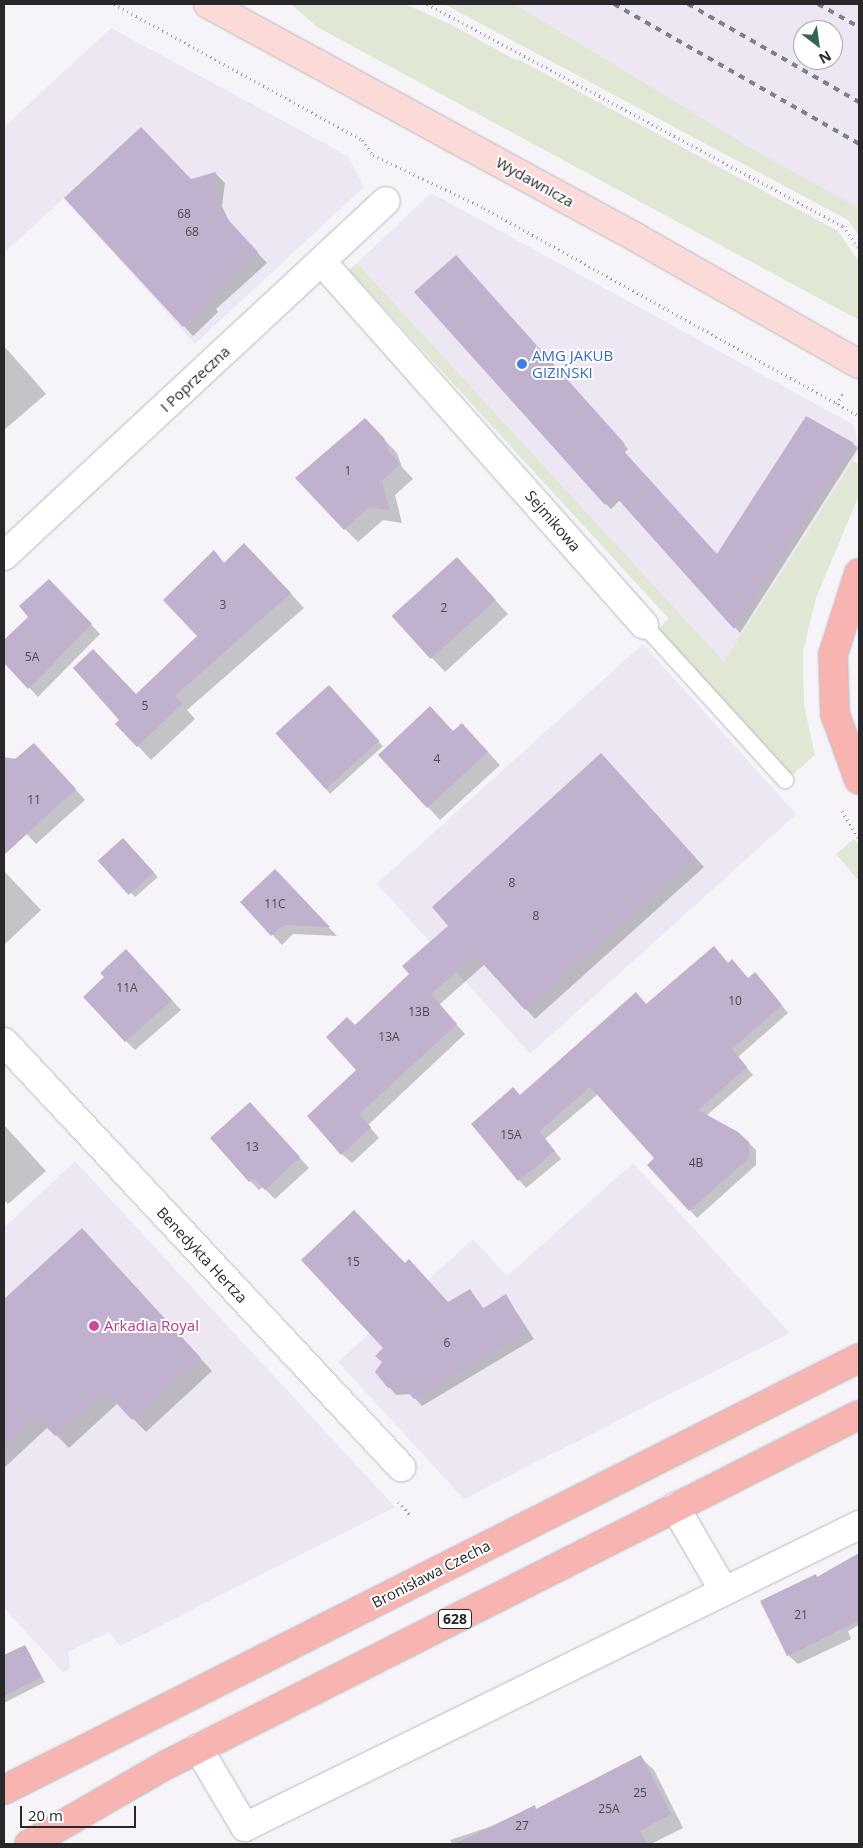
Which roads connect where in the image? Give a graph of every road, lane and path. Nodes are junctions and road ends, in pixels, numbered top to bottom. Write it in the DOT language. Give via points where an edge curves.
graph roads {
  1 [pos="114,4"];
  2 [pos="208,4"];
  3 [pos="428,4"];
  4 [pos="386,201"];
  5 [pos="859,249"];
  6 [pos="322,262"];
  7 [pos="859,364"];
  8 [pos="844,393"];
  9 [pos="837,404"];
  10 [pos="859,416"];
  11 [pos="4,556"];
  12 [pos="859,573"];
  13 [pos="644,624"];
  14 [pos="785,780"];
  15 [pos="859,780"];
  16 [pos="4,1042"];
  17 [pos="859,1358"];
  18 [pos="859,1415"];
  19 [pos="401,1467"];
  20 [pos="675,1507"];
  21 [pos="859,1525"];
  22 [pos="724,1591"];
  23 [pos="198,1748"];
  24 [pos="4,1790"];
  25 [pos="29,1844"];
  1 -- 9 [label="path" via="362,140 373,155 484,208"];
  2 -- 7 [label="main road, Wydawnicza" via="637,238"];
  3 -- 5 [label="path" via="843,226"];
  4 -- 6 [label="street, I Poprzeczna"];
  6 -- 11 [label="street, I Poprzeczna"];
  6 -- 13 [label="street, Sejmikowa"];
  8 -- 9 [label="path"];
  9 -- 10 [label="path"];
  12 -- 15 [label="main road" via="833,655 835,714"];
  13 -- 14 [label="lane, Sejmikowa"];
  16 -- 19 [label="street, Benedykta Hertza"];
  17 -- 24 [label="main road, Bronisława Czecha"];
  18 -- 20 [label="main road, 628"];
  20 -- 22 [label="street"];
  20 -- 23 [label="main road, 628"];
  21 -- 22 [label="street"];
  22 -- 23 [label="street" via="245,1827"];
  23 -- 25 [label="main road, 628"];
}
